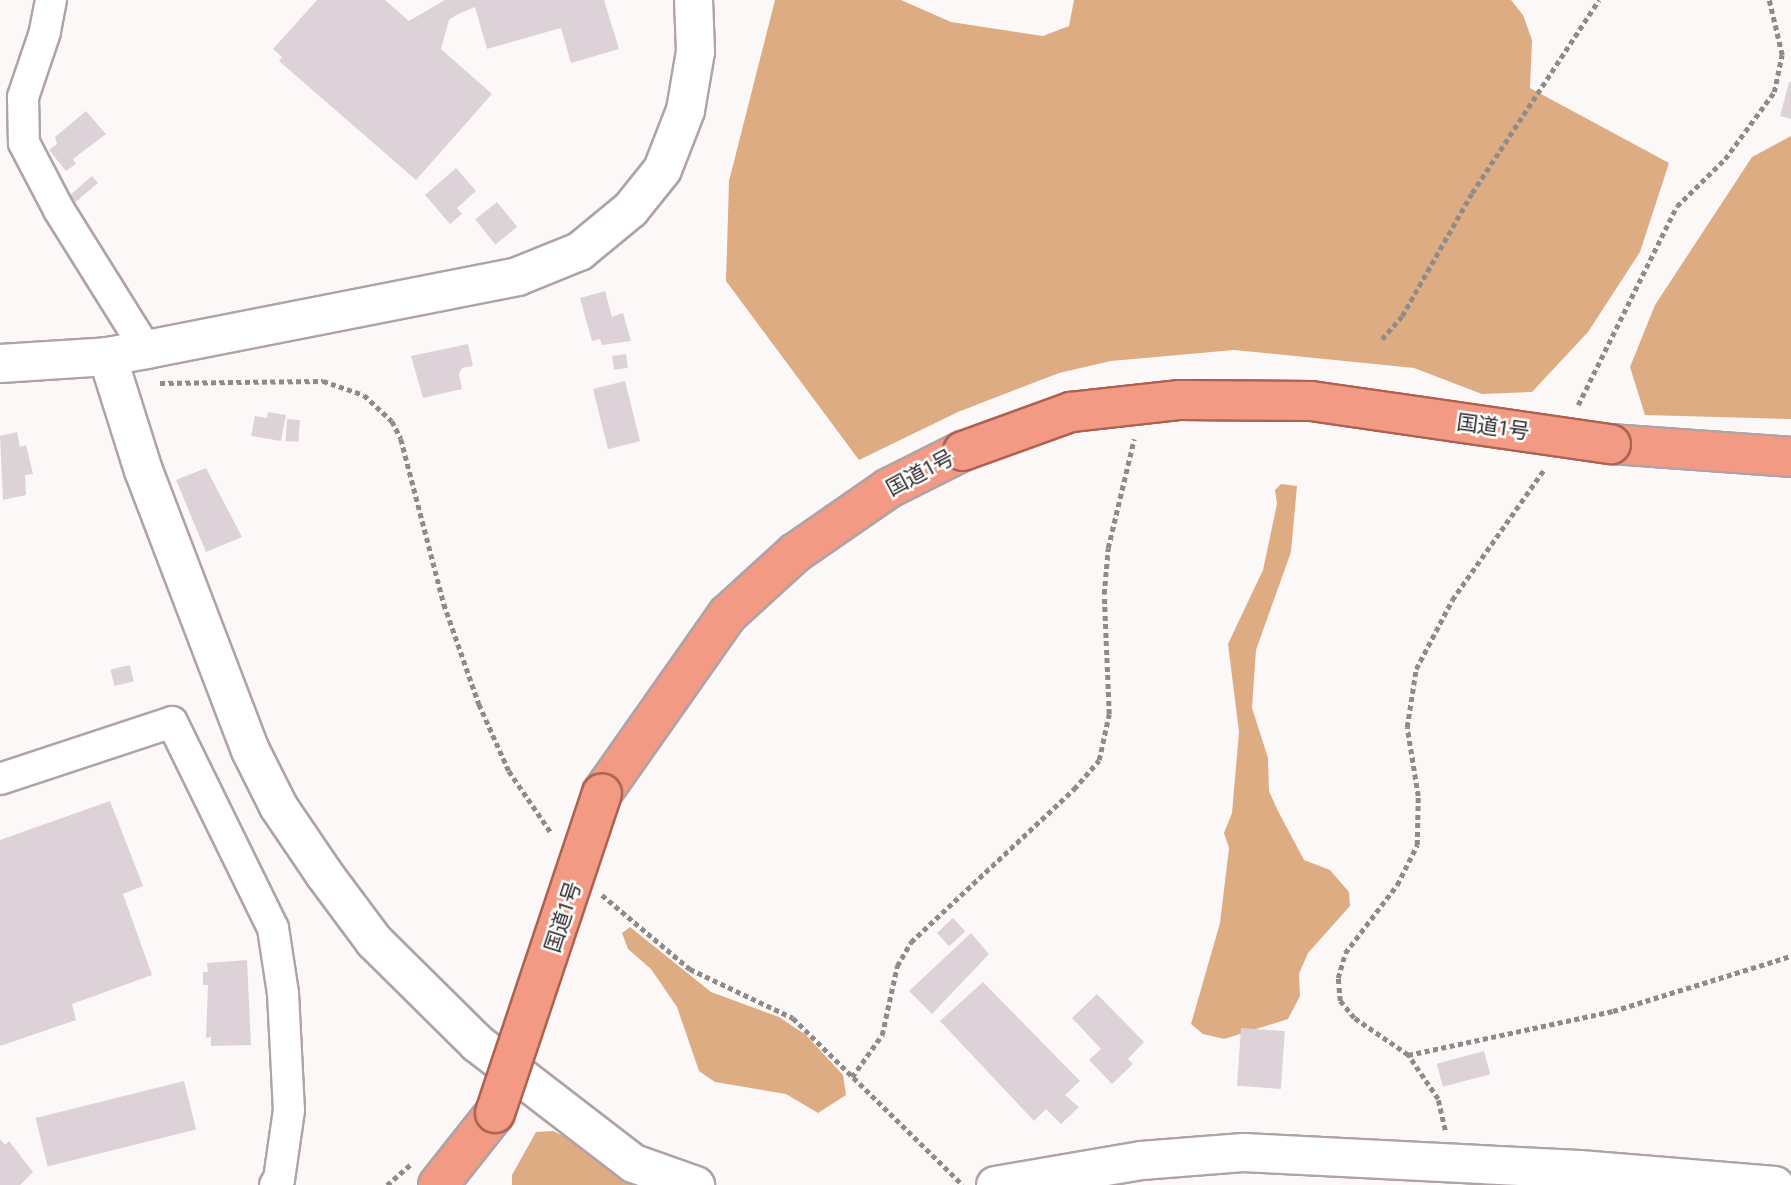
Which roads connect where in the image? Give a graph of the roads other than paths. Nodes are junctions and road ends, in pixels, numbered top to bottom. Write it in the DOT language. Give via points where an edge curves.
graph roads {
  1 [pos="51,0"];
  2 [pos="693,0"];
  3 [pos="146,349"];
  4 [pos="107,356"];
  5 [pos="0,363"];
  6 [pos="1791,457"];
  7 [pos="0,779"];
  8 [pos="275,1185"];
  9 [pos="438,1185"];
  10 [pos="695,1185"];
  11 [pos="995,1185"];
  12 [pos="1774,1185"];
  1 -- 3 [label="street" via="23,97 24,143 59,210"];
  2 -- 3 [label="street" via="695,51 685,110 662,169 630,209 579,251 517,276"];
  3 -- 4 [label="street"];
  4 -- 5 [label="street"];
  4 -- 10 [label="street" via="250,750 278,806 332,885 373,941 477,1043 634,1163"];
  6 -- 9 [label="highway, 国道1号, bridge" via="1611,444 1311,401 1180,400 1070,412 963,451 868,502 796,553 727,615 602,793 495,1112"];
  7 -- 8 [label="street" via="172,722 272,928 283,993 289,1110"];
  11 -- 12 [label="street" via="1141,1160 1243,1152 1579,1169"];
}
